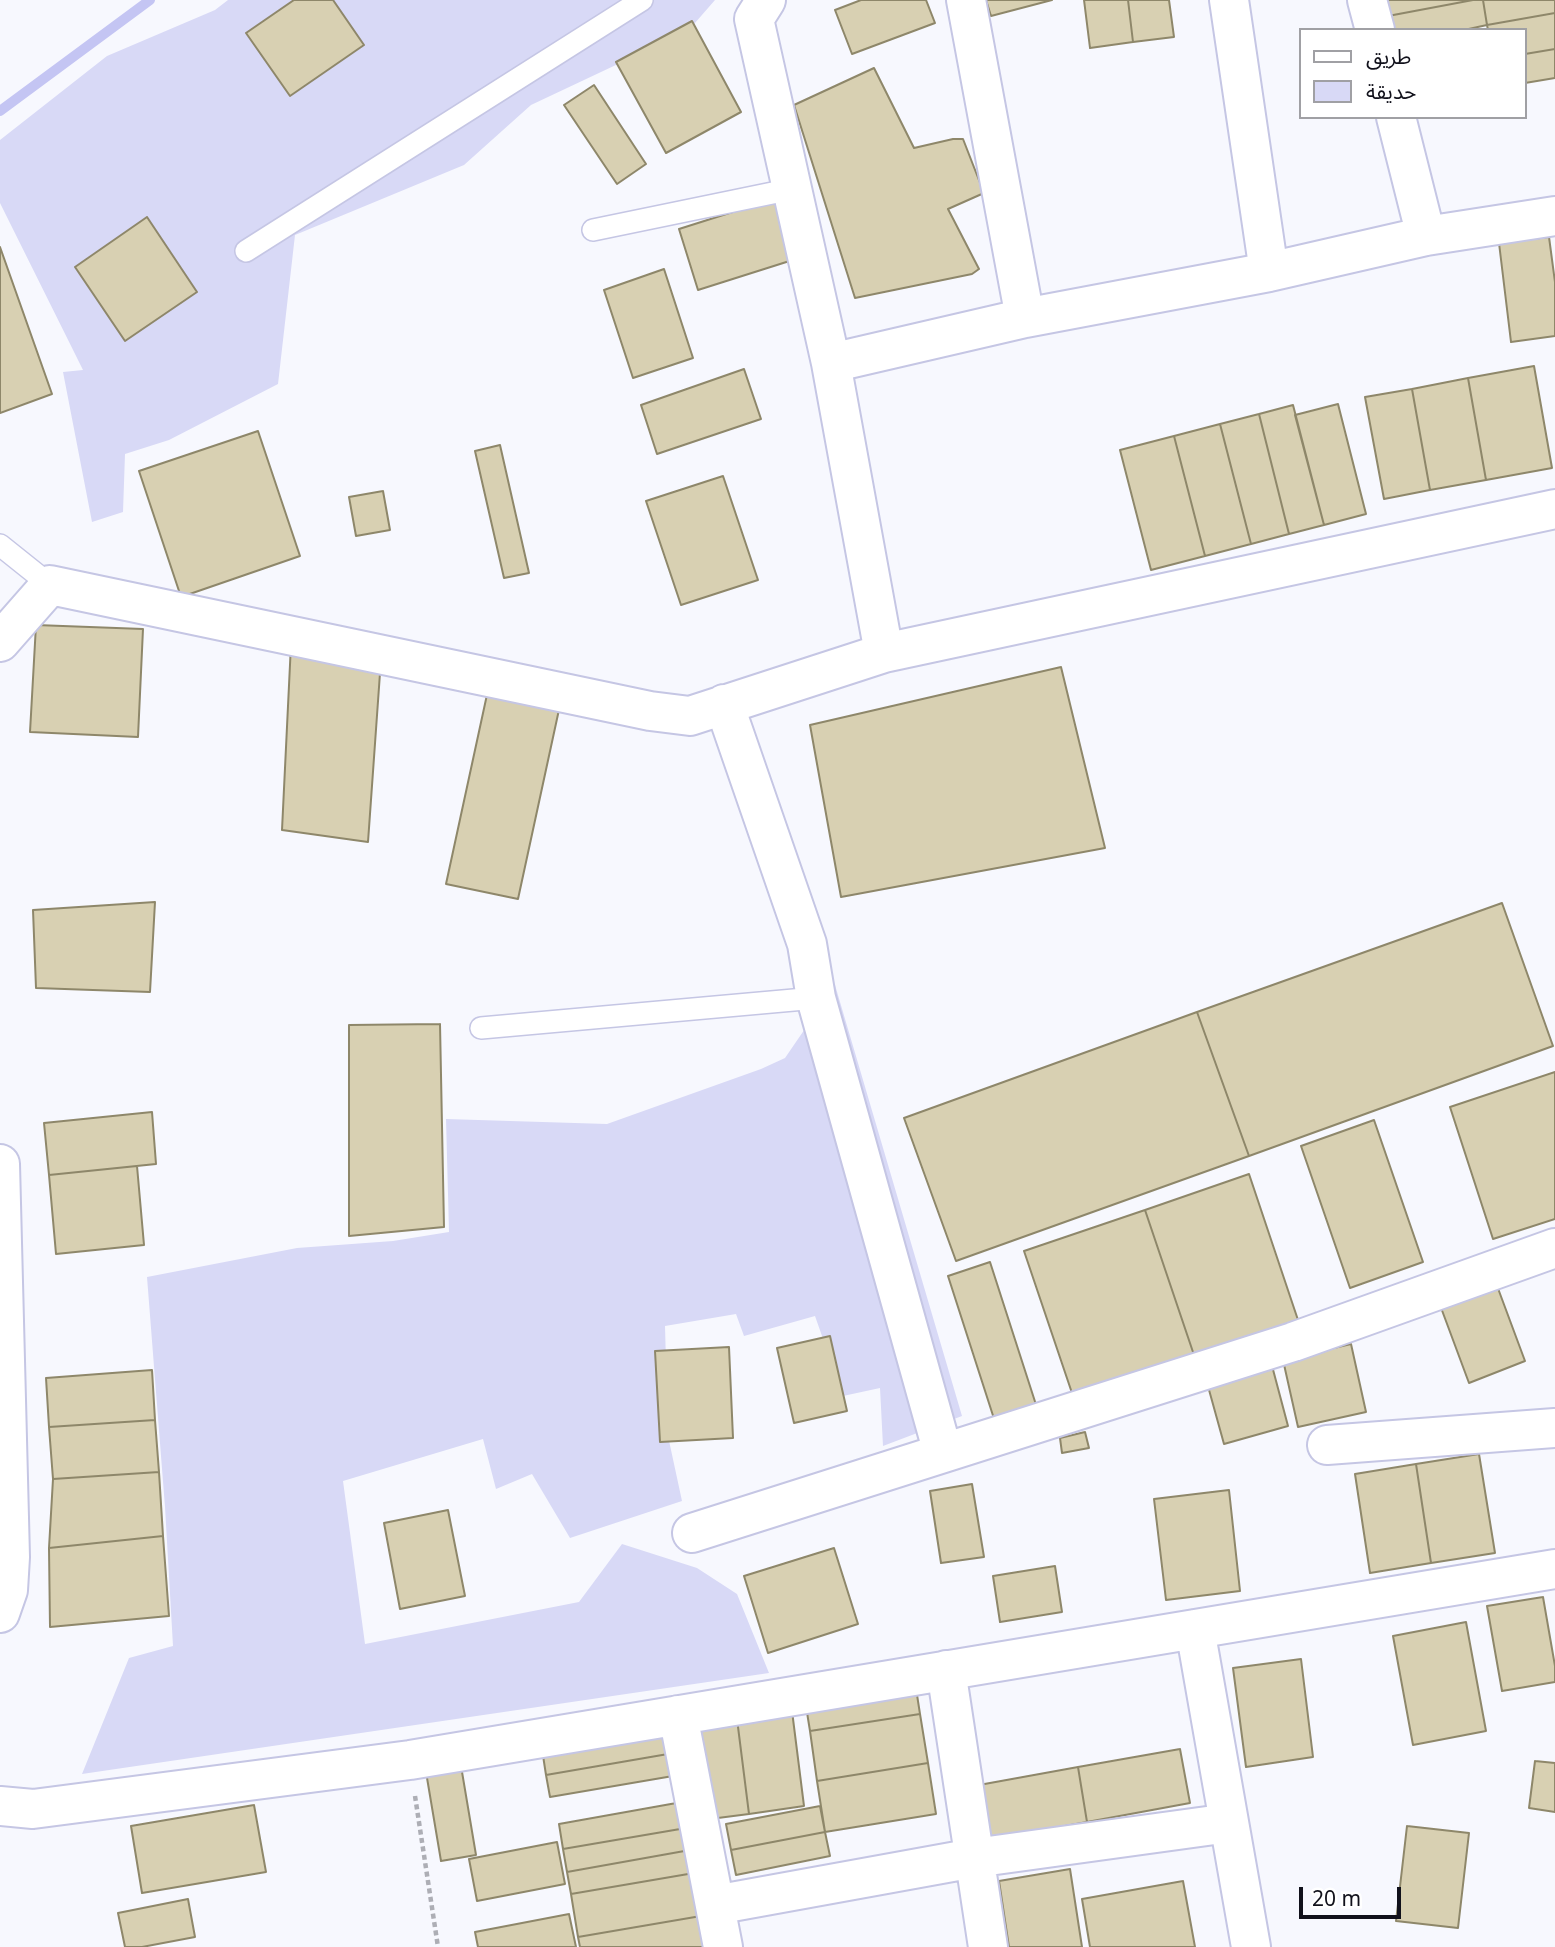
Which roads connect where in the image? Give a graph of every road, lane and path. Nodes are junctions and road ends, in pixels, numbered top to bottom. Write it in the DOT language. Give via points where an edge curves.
graph roads {
  1 [pos="642,0"];
  2 [pos="966,0"];
  3 [pos="1229,0"];
  4 [pos="1367,0"];
  5 [pos="755,6"];
  6 [pos="1374,28"];
  7 [pos="1397,119"];
  8 [pos="792,189"];
  9 [pos="1555,216"];
  10 [pos="593,230"];
  11 [pos="1426,236"];
  12 [pos="246,251"];
  13 [pos="1269,272"];
  14 [pos="1025,318"];
  15 [pos="831,363"];
  16 [pos="1555,509"];
  17 [pos="0,545"];
  18 [pos="50,585"];
  19 [pos="0,642"];
  20 [pos="884,653"];
  21 [pos="724,704"];
  22 [pos="816,998"];
  23 [pos="481,1028"];
  24 [pos="0,1164"];
  25 [pos="1555,1248"];
  26 [pos="1555,1428"];
  27 [pos="1327,1445"];
  28 [pos="943,1453"];
  29 [pos="692,1533"];
  30 [pos="1555,1569"];
  31 [pos="3,1597"];
  32 [pos="1195,1629"];
  33 [pos="946,1670"];
  34 [pos="678,1715"];
  35 [pos="410,1760"];
  36 [pos="0,1806"];
  37 [pos="1229,1823"];
  38 [pos="974,1858"];
  39 [pos="715,1905"];
  40 [pos="438,1947"];
  41 [pos="723,1947"];
  42 [pos="988,1947"];
  43 [pos="1251,1947"];
  1 -- 12 [label="lane"];
  2 -- 14 [label="street"];
  3 -- 13 [label="street"];
  4 -- 6 [label="street"];
  5 -- 8 [label="street"];
  7 -- 11 [label="street"];
  8 -- 10 [label="lane"];
  8 -- 15 [label="street"];
  9 -- 11 [label="street"];
  11 -- 13 [label="street"];
  13 -- 14 [label="street"];
  14 -- 15 [label="street"];
  15 -- 20 [label="street"];
  16 -- 20 [label="street"];
  17 -- 18 [label="lane"];
  18 -- 19 [label="street"];
  18 -- 21 [label="street" via="650,711 690,716"];
  20 -- 21 [label="street"];
  21 -- 22 [label="street" via="807,944"];
  22 -- 23 [label="lane"];
  22 -- 28 [label="street"];
  24 -- 31 [label="street" via="10,1557"];
  25 -- 28 [label="street" via="1293,1342"];
  26 -- 27 [label="street"];
  28 -- 29 [label="street"];
  30 -- 32 [label="street"];
  32 -- 33 [label="street"];
  32 -- 37 [label="street"];
  33 -- 34 [label="street"];
  33 -- 38 [label="street"];
  34 -- 35 [label="street"];
  34 -- 39 [label="street"];
  35 -- 36 [label="street" via="33,1809"];
  35 -- 40 [label="path"];
  37 -- 38 [label="street"];
  37 -- 43 [label="street"];
  38 -- 39 [label="street"];
  38 -- 42 [label="street"];
  39 -- 41 [label="street"];
}
